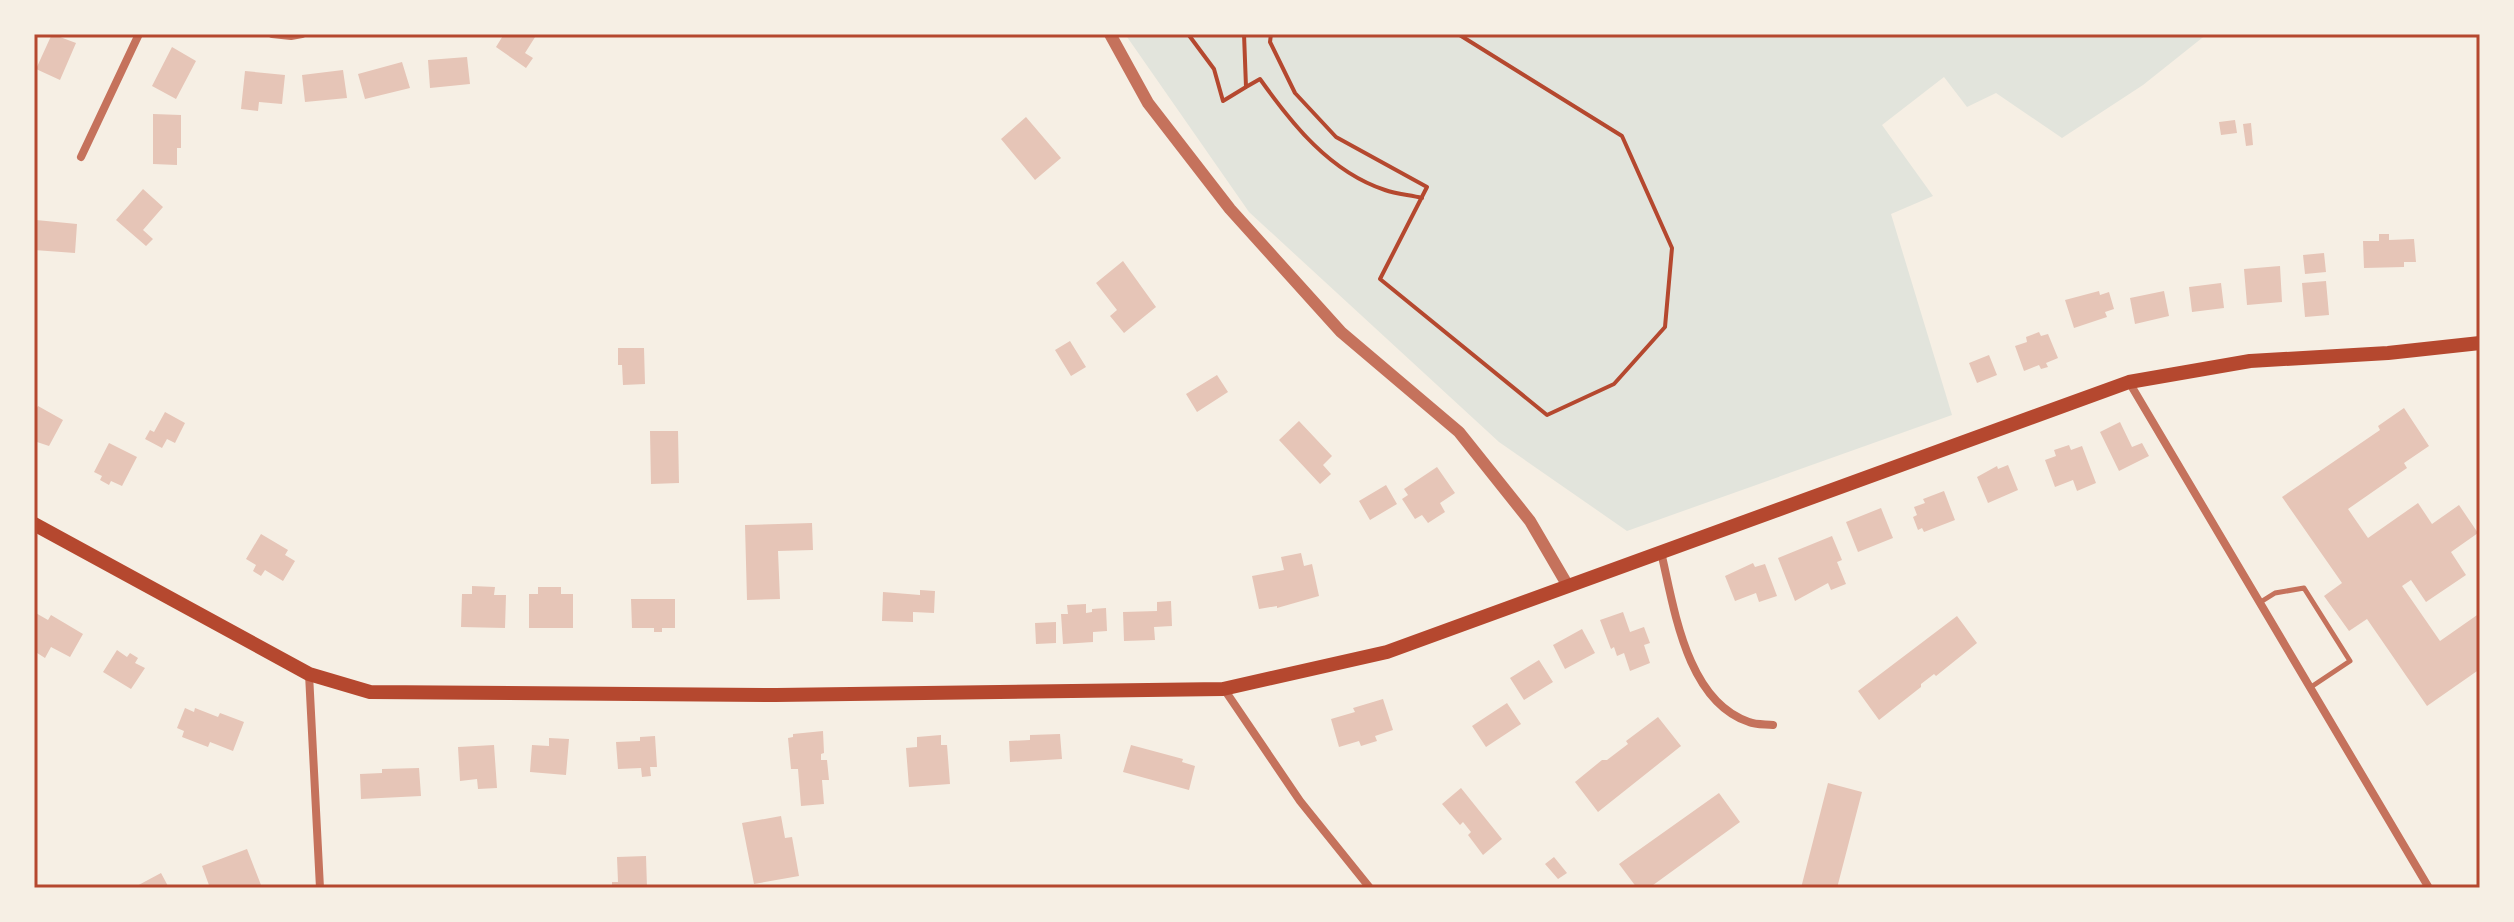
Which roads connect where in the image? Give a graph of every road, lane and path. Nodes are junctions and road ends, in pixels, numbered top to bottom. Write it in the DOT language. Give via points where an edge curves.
graph roads {
  1 [pos="139,34"];
  2 [pos="272,34"];
  3 [pos="302,34"];
  4 [pos="1110,34"];
  5 [pos="1188,34"];
  6 [pos="1244,34"];
  7 [pos="1271,34"];
  8 [pos="1458,34"];
  9 [pos="1246,87"];
  10 [pos="81,157"];
  11 [pos="1422,198"];
  12 [pos="2480,343"];
  13 [pos="2129,382"];
  14 [pos="34,524"];
  15 [pos="1661,552"];
  16 [pos="1568,586"];
  17 [pos="2259,603"];
  18 [pos="309,674"];
  19 [pos="2310,688"];
  20 [pos="1223,689"];
  21 [pos="1773,725"];
  22 [pos="320,888"];
  23 [pos="1370,888"];
  24 [pos="2429,888"];
  1 -- 10 [label="street"];
  2 -- 3 [label="street"];
  4 -- 16 [label="street" via="1148,103 1230,209 1341,332 1459,432 1530,521"];
  5 -- 9 [label="path" via="1214,69 1223,101"];
  6 -- 9 [label="path"];
  7 -- 11 [label="path" via="1295,93 1336,137 1427,187"];
  8 -- 11 [label="path" via="1622,136 1672,248 1665,327 1614,384 1547,415 1380,279"];
  9 -- 11 [label="path" via="1260,79 1286,115 1335,164 1384,190"];
  12 -- 13 [label="main road" via="2250,361"];
  13 -- 15 [label="main road"];
  13 -- 17 [label="street"];
  14 -- 18 [label="main road"];
  15 -- 16 [label="main road"];
  15 -- 21 [label="street" via="1698,678 1723,709 1750,723"];
  16 -- 20 [label="main road" via="1387,652"];
  17 -- 19 [label="street"];
  17 -- 19 [label="lane" via="2275,593 2304,588 2350,661"];
  18 -- 20 [label="main road" via="370,692 790,695"];
  18 -- 22 [label="street"];
  19 -- 24 [label="street"];
  20 -- 23 [label="street" via="1300,801"];
}
